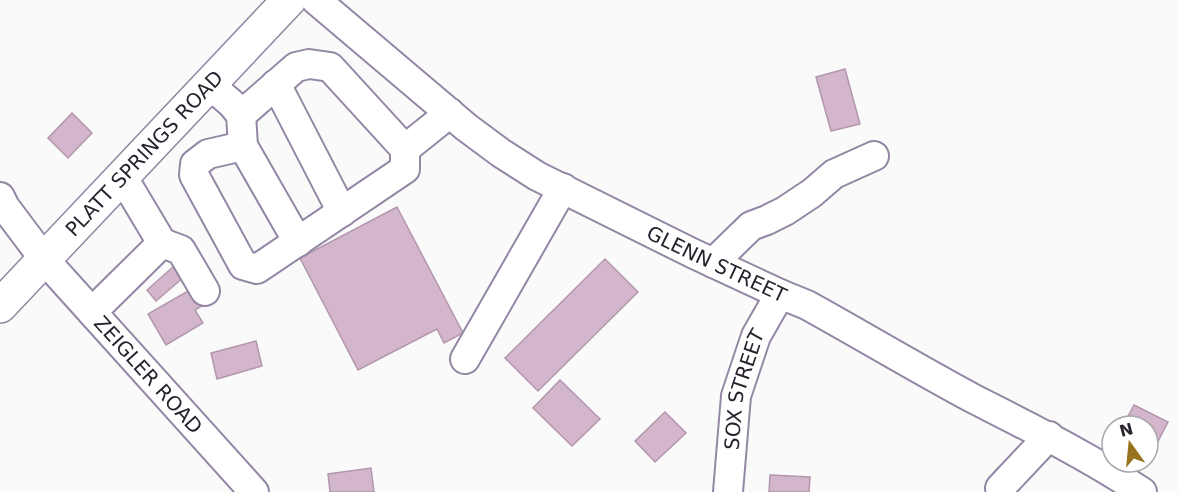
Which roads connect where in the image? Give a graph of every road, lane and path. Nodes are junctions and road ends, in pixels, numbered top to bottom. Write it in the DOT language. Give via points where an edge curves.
graph roads {
  1 [pos="289,0"];
  2 [pos="316,0"];
  3 [pos="381,55"];
  4 [pos="209,84"];
  5 [pos="276,84"];
  6 [pos="353,92"];
  7 [pos="450,113"];
  8 [pos="241,115"];
  9 [pos="243,146"];
  10 [pos="405,149"];
  11 [pos="874,156"];
  12 [pos="122,176"];
  13 [pos="563,188"];
  14 [pos="0,197"];
  15 [pos="342,212"];
  16 [pos="298,242"];
  17 [pos="162,243"];
  18 [pos="44,259"];
  19 [pos="713,263"];
  20 [pos="205,291"];
  21 [pos="780,294"];
  22 [pos="0,306"];
  23 [pos="92,312"];
  24 [pos="465,359"];
  25 [pos="1049,436"];
  26 [pos="254,492"];
  27 [pos="728,492"];
  28 [pos="1002,492"];
  29 [pos="1142,492"];
  1 -- 4 [label="main road, PLATT SPRINGS ROAD"];
  2 -- 3 [label="street, GLENN STREET"];
  3 -- 6 [label="street"];
  3 -- 7 [label="street, GLENN STREET"];
  4 -- 8 [label="street"];
  4 -- 12 [label="main road, PLATT SPRINGS ROAD"];
  5 -- 6 [label="street" via="296,67 309,64 330,67"];
  5 -- 8 [label="street"];
  5 -- 15 [label="street"];
  6 -- 10 [label="street"];
  7 -- 10 [label="street"];
  7 -- 13 [label="street, GLENN STREET" via="501,153"];
  8 -- 9 [label="street"];
  9 -- 16 [label="street"];
  9 -- 16 [label="street" via="208,153 195,164 194,175 243,265 257,269"];
  10 -- 15 [label="street" via="405,169"];
  11 -- 19 [label="street" via="834,174 785,212 751,226"];
  12 -- 17 [label="street"];
  12 -- 18 [label="main road, PLATT SPRINGS ROAD"];
  13 -- 19 [label="street, GLENN STREET"];
  13 -- 24 [label="street"];
  14 -- 18 [label="street, ZEIGLER ROAD"];
  15 -- 16 [label="street"];
  17 -- 20 [label="street" via="181,250"];
  17 -- 23 [label="street"];
  18 -- 22 [label="main road, PLATT SPRINGS ROAD"];
  18 -- 23 [label="street, ZEIGLER ROAD"];
  19 -- 21 [label="street, GLENN STREET"];
  21 -- 25 [label="street, GLENN STREET"];
  21 -- 27 [label="street, SOX STREET" via="756,336 736,396"];
  23 -- 26 [label="street, ZEIGLER ROAD"];
  25 -- 28 [label="street" via="1000,488"];
  25 -- 29 [label="street, GLENN STREET"];
}
